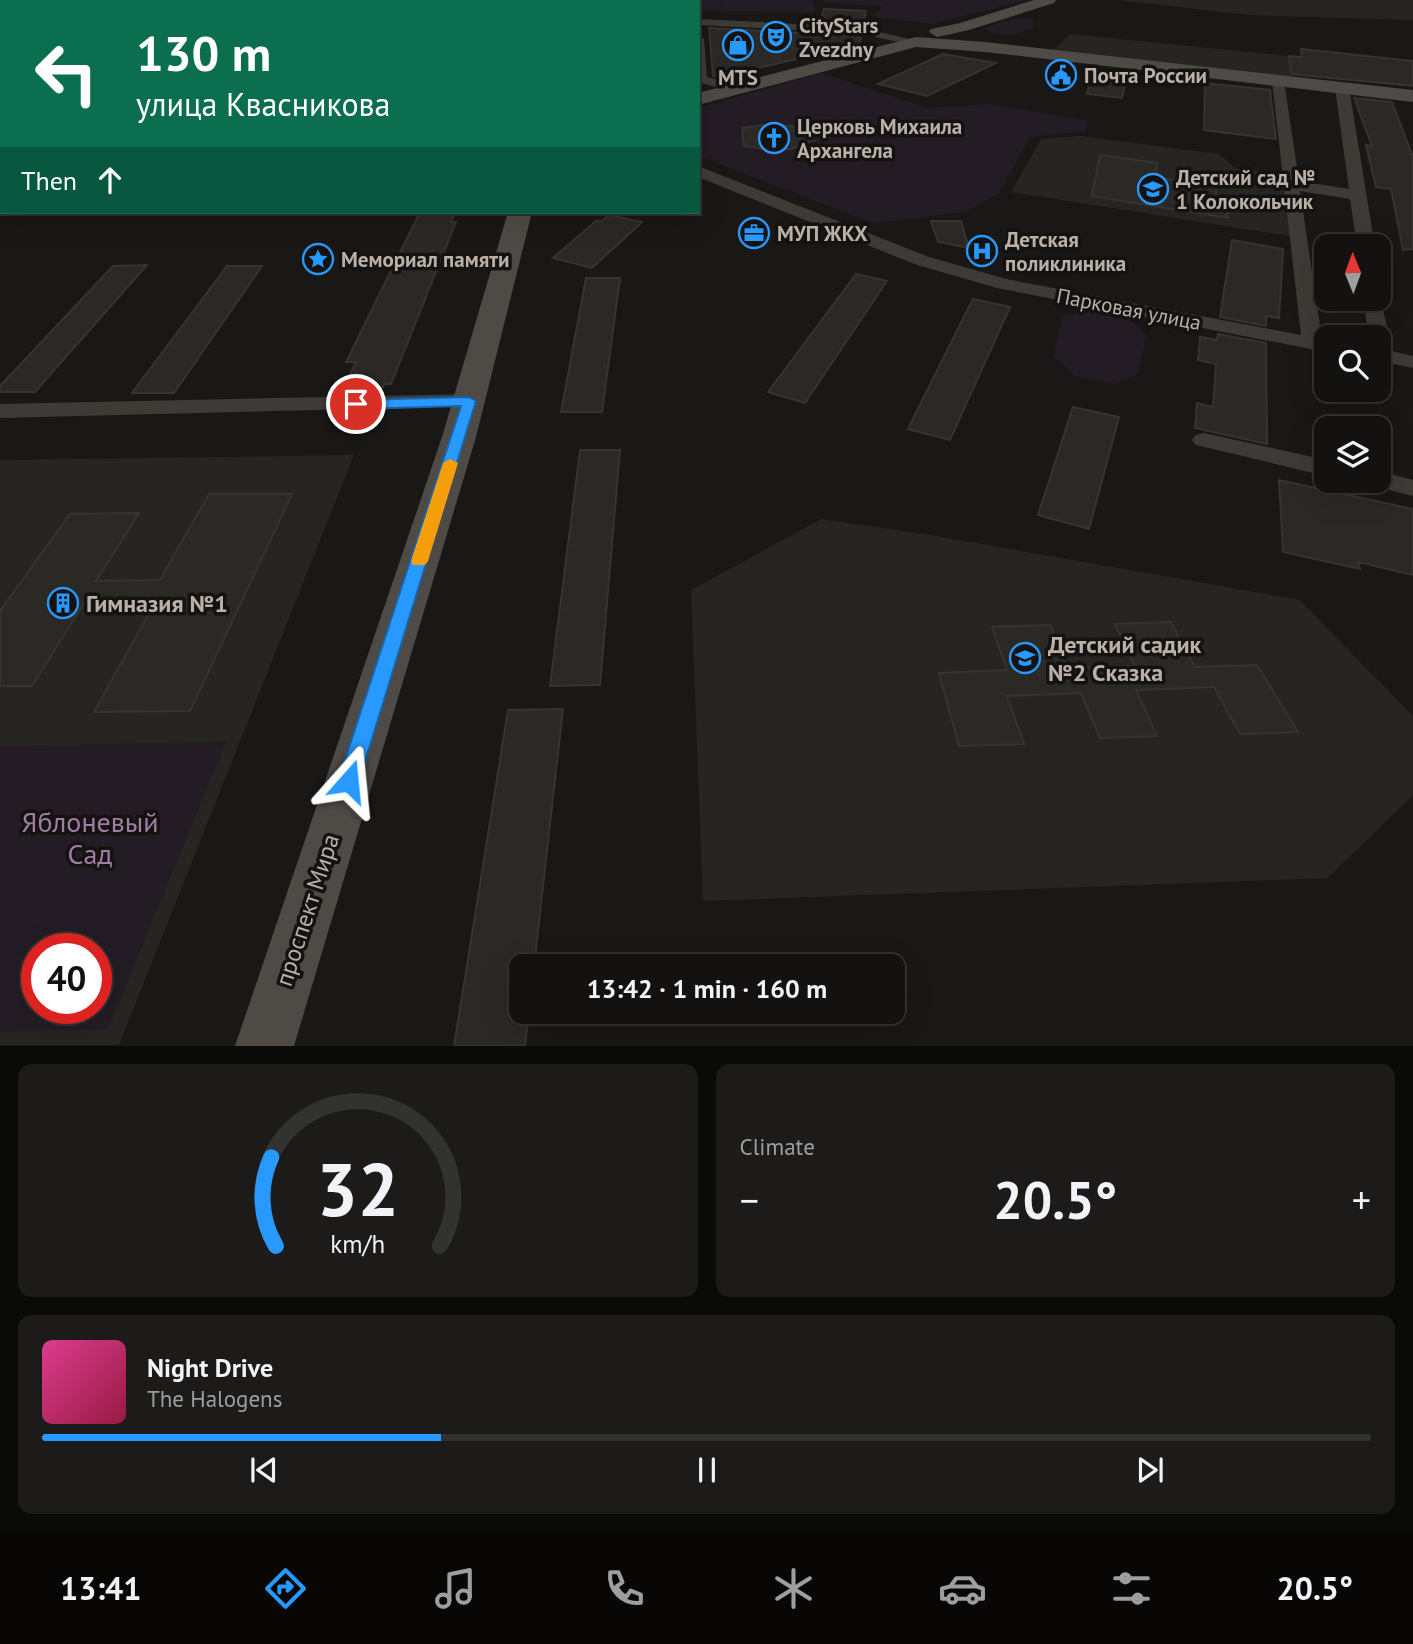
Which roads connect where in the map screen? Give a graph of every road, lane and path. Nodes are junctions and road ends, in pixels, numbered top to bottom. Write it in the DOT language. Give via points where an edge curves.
graph roads {
  1 [pos="1049,0"];
  2 [pos="700,22"];
  3 [pos="858,30"];
  4 [pos="947,34"];
  5 [pos="916,42"];
  6 [pos="700,66"];
  7 [pos="1278,81"];
  8 [pos="1342,88"];
  9 [pos="736,89"];
  10 [pos="1413,96"];
  11 [pos="700,98"];
  12 [pos="700,172"];
  13 [pos="1292,185"];
  14 [pos="1358,195"];
  15 [pos="519,214"];
  16 [pos="1364,234"];
  17 [pos="1316,325"];
  18 [pos="1314,344"];
  19 [pos="1391,357"];
  20 [pos="1413,362"];
  21 [pos="451,402"];
  22 [pos="0,411"];
  23 [pos="1204,440"];
  24 [pos="1314,465"];
  25 [pos="1391,482"];
  26 [pos="1413,488"];
  27 [pos="264,1045"];
  1 -- 4 [label="street"];
  2 -- 3 [label="street"];
  3 -- 4 [label="street" via="876,27"];
  3 -- 5 [label="street"];
  4 -- 5 [label="street"];
  4 -- 7 [label="street" via="985,47"];
  5 -- 9 [label="street"];
  6 -- 9 [label="street" via="701,79"];
  7 -- 8 [label="street"];
  7 -- 13 [label="street"];
  8 -- 10 [label="street"];
  8 -- 14 [label="street"];
  9 -- 11 [label="street"];
  12 -- 18 [label="street, Парковая улица" via="923,261 990,280"];
  13 -- 14 [label="street"];
  13 -- 17 [label="street"];
  14 -- 16 [label="street"];
  15 -- 21 [label="street, проспект Мира"];
  19 -- 20 [label="street"];
  21 -- 22 [label="street"];
  21 -- 27 [label="street, проспект Мира"];
  23 -- 24 [label="street"];
  25 -- 26 [label="street"];
}
